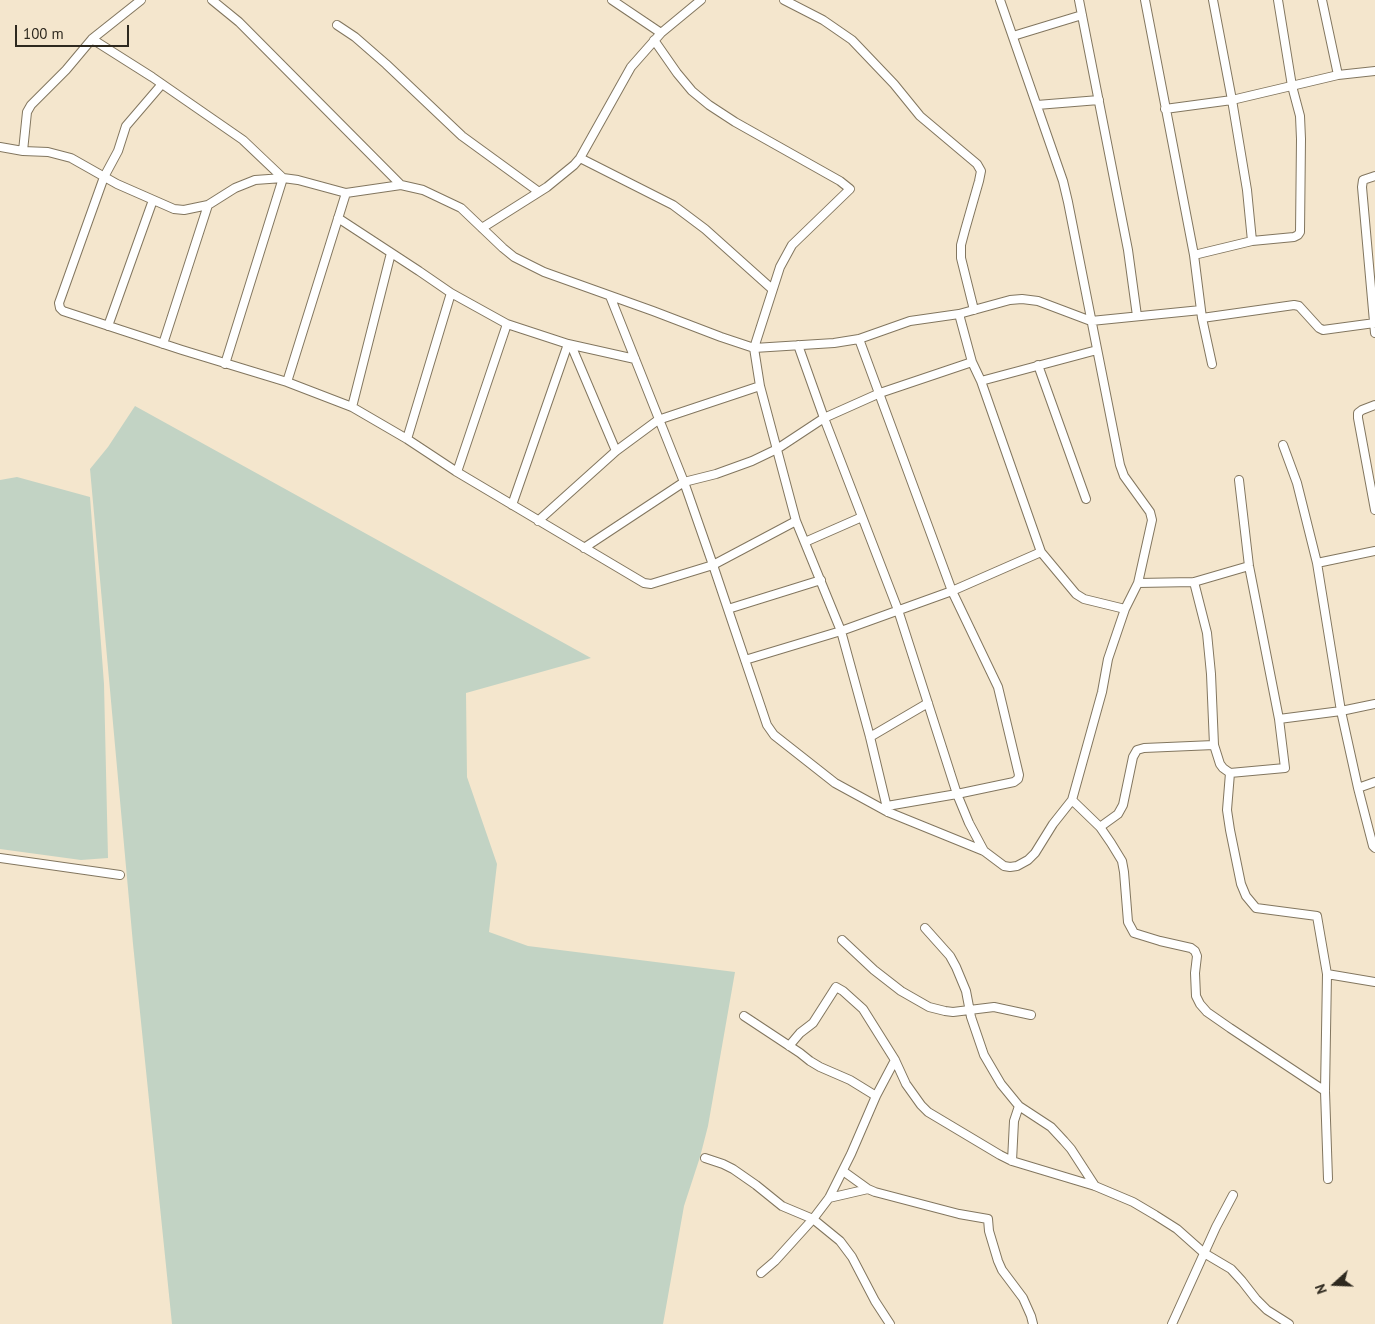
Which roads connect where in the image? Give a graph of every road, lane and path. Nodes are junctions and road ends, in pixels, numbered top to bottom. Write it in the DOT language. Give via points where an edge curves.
graph roads {
  1 [pos="141,0"];
  2 [pos="212,0"];
  3 [pos="612,0"];
  4 [pos="784,0"];
  5 [pos="1000,0"];
  6 [pos="1079,0"];
  7 [pos="1145,0"];
  8 [pos="1213,0"];
  9 [pos="1278,0"];
  10 [pos="1322,0"];
  11 [pos="698,1"];
  12 [pos="1082,14"];
  13 [pos="337,24"];
  14 [pos="661,33"];
  15 [pos="1013,36"];
  16 [pos="92,39"];
  17 [pos="654,40"];
  18 [pos="1375,71"];
  19 [pos="1338,75"];
  20 [pos="162,84"];
  21 [pos="1292,86"];
  22 [pos="1099,100"];
  23 [pos="1232,100"];
  24 [pos="1037,105"];
  25 [pos="1166,109"];
  26 [pos="0,147"];
  27 [pos="23,151"];
  28 [pos="580,158"];
  29 [pos="1375,176"];
  30 [pos="104,177"];
  31 [pos="283,178"];
  32 [pos="401,185"];
  33 [pos="540,192"];
  34 [pos="346,194"];
  35 [pos="152,200"];
  36 [pos="208,205"];
  37 [pos="338,218"];
  38 [pos="482,228"];
  39 [pos="1252,241"];
  40 [pos="391,253"];
  41 [pos="1194,255"];
  42 [pos="772,289"];
  43 [pos="451,293"];
  44 [pos="610,296"];
  45 [pos="974,310"];
  46 [pos="959,314"];
  47 [pos="1201,314"];
  48 [pos="1137,316"];
  49 [pos="1091,321"];
  50 [pos="1375,323"];
  51 [pos="507,324"];
  52 [pos="108,326"];
  53 [pos="1375,333"];
  54 [pos="859,339"];
  55 [pos="163,344"];
  56 [pos="570,344"];
  57 [pos="798,345"];
  58 [pos="754,348"];
  59 [pos="1097,350"];
  60 [pos="635,359"];
  61 [pos="972,362"];
  62 [pos="226,364"];
  63 [pos="1212,364"];
  64 [pos="1038,365"];
  65 [pos="981,381"];
  66 [pos="286,382"];
  67 [pos="760,386"];
  68 [pos="880,393"];
  69 [pos="1375,405"];
  70 [pos="352,407"];
  71 [pos="824,418"];
  72 [pos="658,420"];
  73 [pos="407,439"];
  74 [pos="1283,445"];
  75 [pos="777,449"];
  76 [pos="616,451"];
  77 [pos="457,472"];
  78 [pos="1239,480"];
  79 [pos="684,482"];
  80 [pos="1086,499"];
  81 [pos="512,505"];
  82 [pos="1375,510"];
  83 [pos="862,517"];
  84 [pos="538,520"];
  85 [pos="796,521"];
  86 [pos="805,542"];
  87 [pos="584,548"];
  88 [pos="1375,551"];
  89 [pos="1041,552"];
  90 [pos="1317,563"];
  91 [pos="713,565"];
  92 [pos="1250,566"];
  93 [pos="821,580"];
  94 [pos="1194,582"];
  95 [pos="1138,583"];
  96 [pos="952,591"];
  97 [pos="728,609"];
  98 [pos="1125,609"];
  99 [pos="898,610"];
  100 [pos="841,631"];
  101 [pos="745,660"];
  102 [pos="928,704"];
  103 [pos="1375,704"];
  104 [pos="1341,711"];
  105 [pos="1279,719"];
  106 [pos="870,737"];
  107 [pos="1214,745"];
  108 [pos="1230,773"];
  109 [pos="1375,782"];
  110 [pos="1358,788"];
  111 [pos="957,794"];
  112 [pos="1072,800"];
  113 [pos="887,809"];
  114 [pos="1100,827"];
  115 [pos="1375,848"];
  116 [pos="984,851"];
  117 [pos="0,858"];
  118 [pos="120,875"];
  119 [pos="925,928"];
  120 [pos="842,940"];
  121 [pos="1327,974"];
  122 [pos="1375,982"];
  123 [pos="970,1010"];
  124 [pos="1031,1015"];
  125 [pos="744,1016"];
  126 [pos="789,1046"];
  127 [pos="894,1060"];
  128 [pos="1325,1092"];
  129 [pos="876,1096"];
  130 [pos="1019,1106"];
  131 [pos="705,1158"];
  132 [pos="1012,1161"];
  133 [pos="843,1171"];
  134 [pos="1328,1179"];
  135 [pos="1095,1186"];
  136 [pos="868,1189"];
  137 [pos="1234,1195"];
  138 [pos="829,1198"];
  139 [pos="813,1219"];
  140 [pos="1204,1253"];
  141 [pos="761,1273"];
  142 [pos="890,1324"];
  143 [pos="1033,1324"];
  144 [pos="1172,1324"];
  145 [pos="1289,1324"];
  1 -- 16 [label="street"];
  2 -- 32 [label="street" via="239,22"];
  3 -- 14 [label="street"];
  4 -- 45 [label="street" via="823,20 852,40 920,116 977,164 981,171 961,245 961,258"];
  5 -- 15 [label="street"];
  6 -- 12 [label="street"];
  7 -- 25 [label="street"];
  8 -- 23 [label="street"];
  9 -- 21 [label="street"];
  10 -- 19 [label="street"];
  11 -- 14 [label="street"];
  12 -- 15 [label="street"];
  12 -- 22 [label="street"];
  13 -- 33 [label="street" via="386,64 462,136"];
  14 -- 17 [label="street"];
  15 -- 24 [label="street"];
  16 -- 20 [label="street"];
  16 -- 27 [label="street" via="31,105 27,112"];
  17 -- 28 [label="street" via="630,67"];
  17 -- 42 [label="street" via="692,91 710,106 850,189 792,245"];
  18 -- 19 [label="street"];
  19 -- 21 [label="street"];
  20 -- 30 [label="street" via="126,126 118,151"];
  20 -- 31 [label="street" via="243,140"];
  21 -- 23 [label="street"];
  21 -- 39 [label="street" via="1300,116 1300,232 1294,238"];
  22 -- 24 [label="street"];
  22 -- 48 [label="street" via="1128,250"];
  23 -- 25 [label="street"];
  23 -- 39 [label="street"];
  24 -- 49 [label="street" via="1063,181"];
  25 -- 41 [label="street"];
  26 -- 27 [label="street"];
  27 -- 30 [label="street" via="48,152 71,158"];
  28 -- 33 [label="street"];
  28 -- 42 [label="street" via="673,205"];
  29 -- 50 [label="street" via="1364,180 1362,186"];
  30 -- 35 [label="street"];
  30 -- 52 [label="street" via="59,303 63,311"];
  31 -- 34 [label="street"];
  31 -- 36 [label="street" via="255,180"];
  31 -- 62 [label="street"];
  32 -- 34 [label="street"];
  32 -- 38 [label="street" via="423,190 461,208"];
  33 -- 38 [label="street"];
  34 -- 37 [label="street"];
  35 -- 36 [label="street" via="174,210"];
  35 -- 52 [label="street"];
  36 -- 55 [label="street"];
  37 -- 40 [label="street"];
  37 -- 66 [label="street"];
  38 -- 44 [label="street" via="514,257 544,272"];
  39 -- 41 [label="street"];
  40 -- 43 [label="street"];
  40 -- 70 [label="street"];
  41 -- 47 [label="street"];
  42 -- 58 [label="street"];
  43 -- 51 [label="street"];
  43 -- 73 [label="street"];
  44 -- 58 [label="street"];
  44 -- 60 [label="street"];
  45 -- 46 [label="street"];
  45 -- 49 [label="street" via="1022,299 1038,301"];
  46 -- 54 [label="street" via="910,321"];
  46 -- 61 [label="street"];
  47 -- 48 [label="street"];
  47 -- 50 [label="street" via="1294,305 1324,330"];
  47 -- 63 [label="street"];
  48 -- 49 [label="street"];
  49 -- 59 [label="street"];
  50 -- 53 [label="street"];
  51 -- 56 [label="street"];
  51 -- 77 [label="street"];
  52 -- 55 [label="street"];
  54 -- 57 [label="street"];
  54 -- 68 [label="street"];
  55 -- 62 [label="street"];
  56 -- 60 [label="street"];
  56 -- 76 [label="street"];
  56 -- 81 [label="street"];
  57 -- 58 [label="street"];
  57 -- 71 [label="street"];
  58 -- 67 [label="street"];
  59 -- 64 [label="street"];
  59 -- 95 [label="street" via="1122,470 1152,520"];
  60 -- 72 [label="street"];
  61 -- 65 [label="street"];
  61 -- 68 [label="street"];
  62 -- 66 [label="street"];
  64 -- 65 [label="street"];
  64 -- 80 [label="street"];
  65 -- 89 [label="street"];
  66 -- 70 [label="street"];
  67 -- 72 [label="street"];
  67 -- 75 [label="street"];
  68 -- 71 [label="street"];
  68 -- 96 [label="street"];
  69 -- 82 [label="street" via="1358,413 1358,418"];
  70 -- 73 [label="street"];
  71 -- 75 [label="street"];
  71 -- 83 [label="street"];
  72 -- 76 [label="street"];
  72 -- 79 [label="street"];
  73 -- 77 [label="street"];
  74 -- 90 [label="street" via="1297,483"];
  75 -- 79 [label="street" via="716,474"];
  75 -- 85 [label="street"];
  76 -- 84 [label="street"];
  77 -- 81 [label="street"];
  78 -- 92 [label="street"];
  79 -- 87 [label="street"];
  79 -- 91 [label="street"];
  81 -- 84 [label="street"];
  83 -- 86 [label="street"];
  83 -- 99 [label="street"];
  84 -- 87 [label="street"];
  85 -- 86 [label="street"];
  85 -- 91 [label="street"];
  86 -- 93 [label="street"];
  87 -- 91 [label="street" via="648,584"];
  88 -- 90 [label="street"];
  89 -- 96 [label="street"];
  89 -- 98 [label="street" via="1076,594"];
  90 -- 104 [label="street"];
  91 -- 97 [label="street"];
  92 -- 94 [label="street"];
  92 -- 105 [label="street"];
  93 -- 97 [label="street"];
  93 -- 100 [label="street"];
  94 -- 95 [label="street"];
  94 -- 107 [label="street" via="1212,674"];
  95 -- 98 [label="street"];
  96 -- 99 [label="street"];
  96 -- 111 [label="street" via="998,687 1019,775 1014,782"];
  97 -- 101 [label="street"];
  98 -- 112 [label="street" via="1108,659"];
  99 -- 100 [label="street"];
  99 -- 102 [label="street"];
  100 -- 101 [label="street"];
  100 -- 106 [label="street"];
  101 -- 113 [label="street" via="767,725 774,735 836,783"];
  102 -- 106 [label="street"];
  102 -- 111 [label="street"];
  103 -- 104 [label="street"];
  104 -- 105 [label="street"];
  104 -- 110 [label="street"];
  105 -- 108 [label="street" via="1285,768"];
  106 -- 113 [label="street"];
  107 -- 108 [label="street" via="1220,764"];
  107 -- 114 [label="street" via="1136,750 1123,805 1118,814"];
  108 -- 121 [label="street" via="1227,810 1246,896 1256,908 1316,916"];
  109 -- 110 [label="street"];
  110 -- 115 [label="street"];
  111 -- 113 [label="street"];
  111 -- 116 [label="street"];
  112 -- 114 [label="street"];
  112 -- 116 [label="street" via="1028,860 1017,866 1004,866"];
  113 -- 116 [label="street"];
  114 -- 128 [label="street" via="1122,861 1128,922 1134,933 1195,951 1196,996 1200,1004"];
  117 -- 118 [label="street"];
  119 -- 123 [label="street" via="956,966"];
  120 -- 123 [label="street" via="881,976 918,1002 945,1011"];
  121 -- 122 [label="street"];
  121 -- 128 [label="street"];
  123 -- 124 [label="street" via="994,1007"];
  123 -- 130 [label="street" via="989,1065"];
  125 -- 126 [label="street"];
  126 -- 127 [label="street" via="813,1023 836,987 863,1009"];
  126 -- 129 [label="street" via="815,1064"];
  127 -- 129 [label="street"];
  127 -- 132 [label="street" via="906,1084 928,1112"];
  128 -- 134 [label="street"];
  129 -- 133 [label="street"];
  130 -- 132 [label="street" via="1014,1117"];
  130 -- 135 [label="street" via="1051,1127 1071,1148"];
  131 -- 139 [label="street" via="733,1169 787,1209"];
  132 -- 135 [label="street"];
  133 -- 136 [label="street"];
  133 -- 138 [label="street"];
  135 -- 140 [label="street" via="1155,1215"];
  136 -- 138 [label="street"];
  136 -- 143 [label="street" via="988,1219 998,1261 1023,1298"];
  137 -- 140 [label="street"];
  138 -- 139 [label="street"];
  139 -- 141 [label="street"];
  139 -- 142 [label="street" via="848,1250"];
  140 -- 144 [label="street"];
  140 -- 145 [label="street" via="1231,1269 1267,1310"];
}
